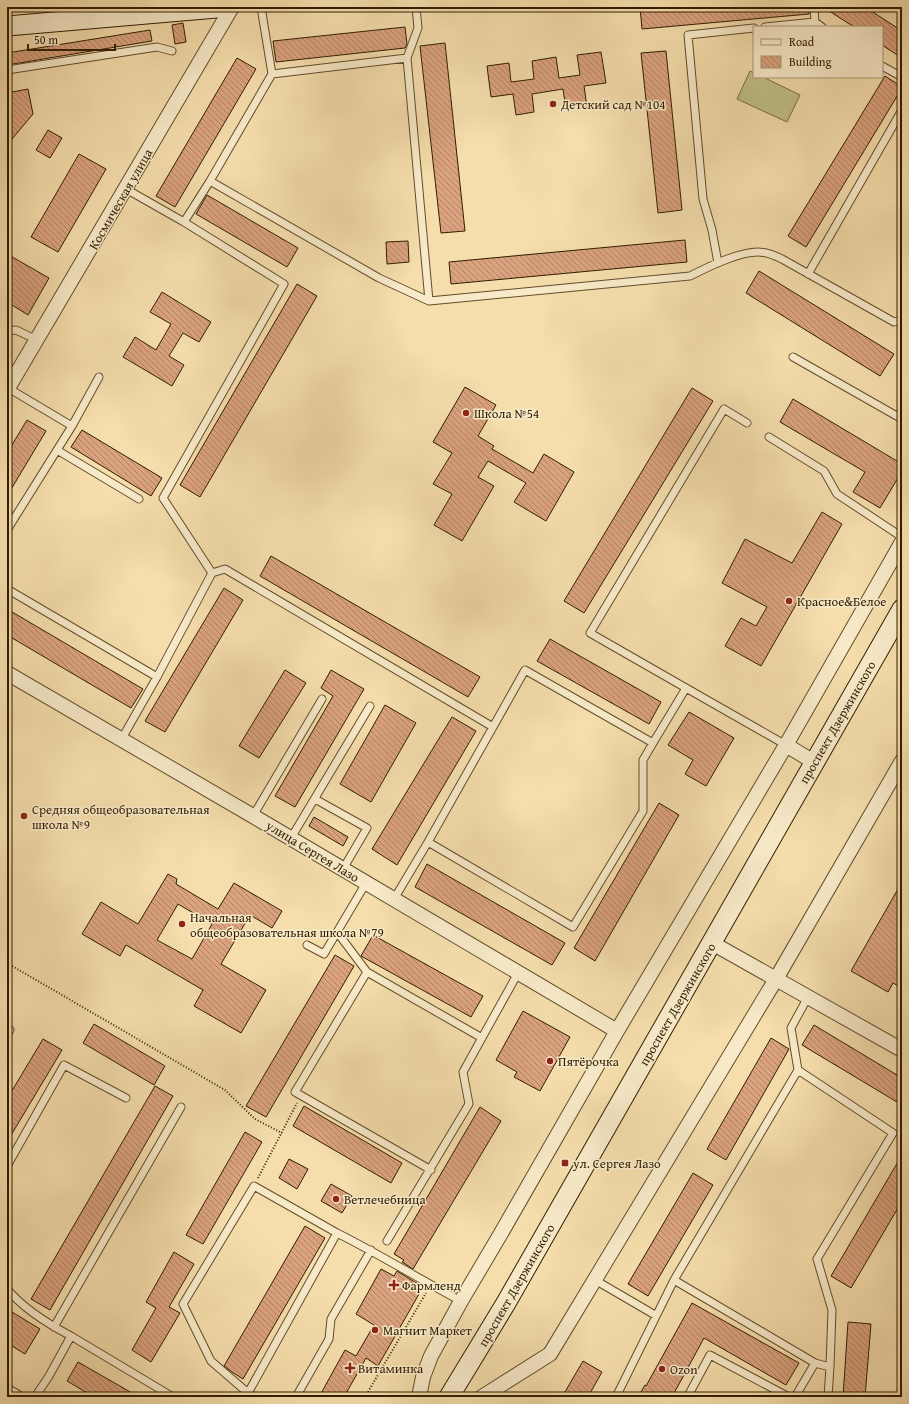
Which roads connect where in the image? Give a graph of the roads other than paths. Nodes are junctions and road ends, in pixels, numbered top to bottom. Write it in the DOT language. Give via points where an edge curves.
graph roads {
  1 [pos="228,7"];
  2 [pos="232,7"];
  3 [pos="261,7"];
  4 [pos="416,7"];
  5 [pos="814,7"];
  6 [pos="815,22"];
  7 [pos="7,26"];
  8 [pos="775,26"];
  9 [pos="821,26"];
  10 [pos="753,28"];
  11 [pos="172,51"];
  12 [pos="407,58"];
  13 [pos="883,67"];
  14 [pos="7,70"];
  15 [pos="272,74"];
  16 [pos="902,77"];
  17 [pos="902,110"];
  18 [pos="210,181"];
  19 [pos="126,189"];
  20 [pos="184,222"];
  21 [pos="718,263"];
  22 [pos="808,274"];
  23 [pos="429,301"];
  24 [pos="902,320"];
  25 [pos="7,331"];
  26 [pos="36,340"];
  27 [pos="793,357"];
  28 [pos="99,377"];
  29 [pos="8,389"];
  30 [pos="902,419"];
  31 [pos="748,423"];
  32 [pos="72,426"];
  33 [pos="769,437"];
  34 [pos="57,450"];
  35 [pos="139,499"];
  36 [pos="7,530"];
  37 [pos="902,537"];
  38 [pos="902,542"];
  39 [pos="212,573"];
  40 [pos="7,589"];
  41 [pos="902,609"];
  42 [pos="7,673"];
  43 [pos="157,677"];
  44 [pos="686,688"];
  45 [pos="322,699"];
  46 [pos="370,706"];
  47 [pos="493,727"];
  48 [pos="121,740"];
  49 [pos="653,742"];
  50 [pos="786,745"];
  51 [pos="902,761"];
  52 [pos="814,762"];
  53 [pos="315,799"];
  54 [pos="253,816"];
  55 [pos="291,838"];
  56 [pos="428,842"];
  57 [pos="343,869"];
  58 [pos="366,882"];
  59 [pos="394,899"];
  60 [pos="337,932"];
  61 [pos="712,943"];
  62 [pos="307,945"];
  63 [pos="367,972"];
  64 [pos="518,973"];
  65 [pos="776,978"];
  66 [pos="808,997"];
  67 [pos="7,1027"];
  68 [pos="617,1031"];
  69 [pos="7,1035"];
  70 [pos="482,1038"];
  71 [pos="902,1050"];
  72 [pos="798,1070"];
  73 [pos="126,1098"];
  74 [pos="181,1108"];
  75 [pos="7,1166"];
  76 [pos="431,1170"];
  77 [pos="337,1233"];
  78 [pos="387,1241"];
  79 [pos="371,1250"];
  80 [pos="595,1280"];
  81 [pos="674,1280"];
  82 [pos="7,1289"];
  83 [pos="461,1301"];
  84 [pos="655,1315"];
  85 [pos="54,1327"];
  86 [pos="71,1336"];
  87 [pos="815,1363"];
  88 [pos="830,1366"];
  89 [pos="7,1392"];
  90 [pos="251,1395"];
  91 [pos="16,1397"];
  92 [pos="35,1397"];
  93 [pos="173,1397"];
  94 [pos="296,1397"];
  95 [pos="420,1397"];
  96 [pos="449,1397"];
  97 [pos="482,1397"];
  98 [pos="616,1397"];
  99 [pos="690,1397"];
  100 [pos="789,1397"];
  101 [pos="795,1397"];
  102 [pos="828,1397"];
  1 -- 7 [label="main road"];
  2 -- 19 [label="street, Космическая улица"];
  3 -- 15 [label="lane"];
  4 -- 12 [label="lane" via="418,28"];
  5 -- 6 [label="lane"];
  6 -- 8 [label="lane"];
  6 -- 9 [label="lane"];
  10 -- 21 [label="lane" via="688,35 703,198"];
  11 -- 14 [label="lane" via="157,47"];
  12 -- 15 [label="lane"];
  12 -- 23 [label="lane"];
  13 -- 16 [label="lane"];
  15 -- 18 [label="lane"];
  17 -- 22 [label="lane"];
  18 -- 20 [label="lane"];
  18 -- 23 [label="lane" via="379,278"];
  19 -- 20 [label="lane"];
  19 -- 26 [label="street, Космическая улица"];
  20 -- 39 [label="lane" via="284,284 163,498"];
  21 -- 22 [label="lane" via="757,252 771,254"];
  21 -- 23 [label="lane" via="690,276"];
  22 -- 24 [label="lane" via="894,322"];
  25 -- 26 [label="lane" via="16,330"];
  26 -- 29 [label="street, Космическая улица"];
  27 -- 30 [label="lane"];
  28 -- 32 [label="lane"];
  29 -- 32 [label="lane"];
  31 -- 44 [label="lane" via="724,409 590,633"];
  32 -- 34 [label="lane"];
  33 -- 37 [label="lane" via="824,471 837,494"];
  34 -- 35 [label="lane"];
  34 -- 36 [label="lane"];
  38 -- 50 [label="street"];
  39 -- 43 [label="lane"];
  39 -- 47 [label="lane" via="225,569"];
  40 -- 43 [label="lane"];
  41 -- 52 [label="main road, проспект Дзержинского"];
  42 -- 48 [label="street, улица Сергея Лазо"];
  43 -- 48 [label="lane"];
  44 -- 49 [label="lane"];
  44 -- 50 [label="lane"];
  45 -- 54 [label="lane"];
  46 -- 53 [label="lane"];
  47 -- 49 [label="lane" via="525,670"];
  47 -- 56 [label="lane"];
  48 -- 54 [label="street, улица Сергея Лазо"];
  49 -- 56 [label="lane" via="643,760 643,811 572,927"];
  50 -- 52 [label="street"];
  50 -- 68 [label="street"];
  51 -- 65 [label="street"];
  52 -- 61 [label="main road, проспект Дзержинского"];
  53 -- 55 [label="lane"];
  53 -- 57 [label="lane" via="367,828"];
  54 -- 55 [label="street, улица Сергея Лазо"];
  55 -- 57 [label="street, улица Сергея Лазо"];
  56 -- 59 [label="lane"];
  57 -- 58 [label="street, улица Сергея Лазо"];
  58 -- 59 [label="street, улица Сергея Лазо"];
  58 -- 60 [label="lane"];
  59 -- 64 [label="street, улица Сергея Лазо"];
  60 -- 62 [label="lane" via="324,954"];
  60 -- 63 [label="lane"];
  61 -- 65 [label="street"];
  61 -- 96 [label="main road, проспект Дзержинского" via="506,1303"];
  63 -- 70 [label="lane"];
  63 -- 76 [label="lane" via="295,1092"];
  64 -- 68 [label="street, улица Сергея Лазо"];
  64 -- 70 [label="lane"];
  65 -- 66 [label="street"];
  65 -- 80 [label="street"];
  66 -- 71 [label="street"];
  66 -- 72 [label="lane" via="791,1028"];
  67 -- 69 [label="lane" via="10,1030"];
  68 -- 83 [label="street"];
  70 -- 76 [label="lane" via="463,1072 469,1104"];
  72 -- 81 [label="lane"];
  72 -- 88 [label="lane" via="893,1133 817,1259 832,1310"];
  73 -- 75 [label="lane" via="64,1064"];
  74 -- 85 [label="lane"];
  76 -- 78 [label="lane"];
  77 -- 79 [label="lane"];
  77 -- 90 [label="lane"];
  77 -- 90 [label="lane" via="254,1186 183,1304 211,1361"];
  79 -- 83 [label="lane"];
  79 -- 94 [label="lane" via="331,1319 329,1339"];
  80 -- 84 [label="lane"];
  80 -- 97 [label="street" via="550,1354"];
  81 -- 84 [label="lane"];
  81 -- 87 [label="lane"];
  82 -- 85 [label="lane" via="16,1300"];
  83 -- 95 [label="street" via="431,1356 423,1377"];
  84 -- 98 [label="lane"];
  85 -- 86 [label="lane"];
  86 -- 92 [label="lane"];
  86 -- 93 [label="lane"];
  87 -- 88 [label="lane"];
  87 -- 101 [label="lane"];
  88 -- 102 [label="lane"];
  89 -- 91 [label="street"];
  99 -- 100 [label="lane" via="688,1396 710,1355"];
}
